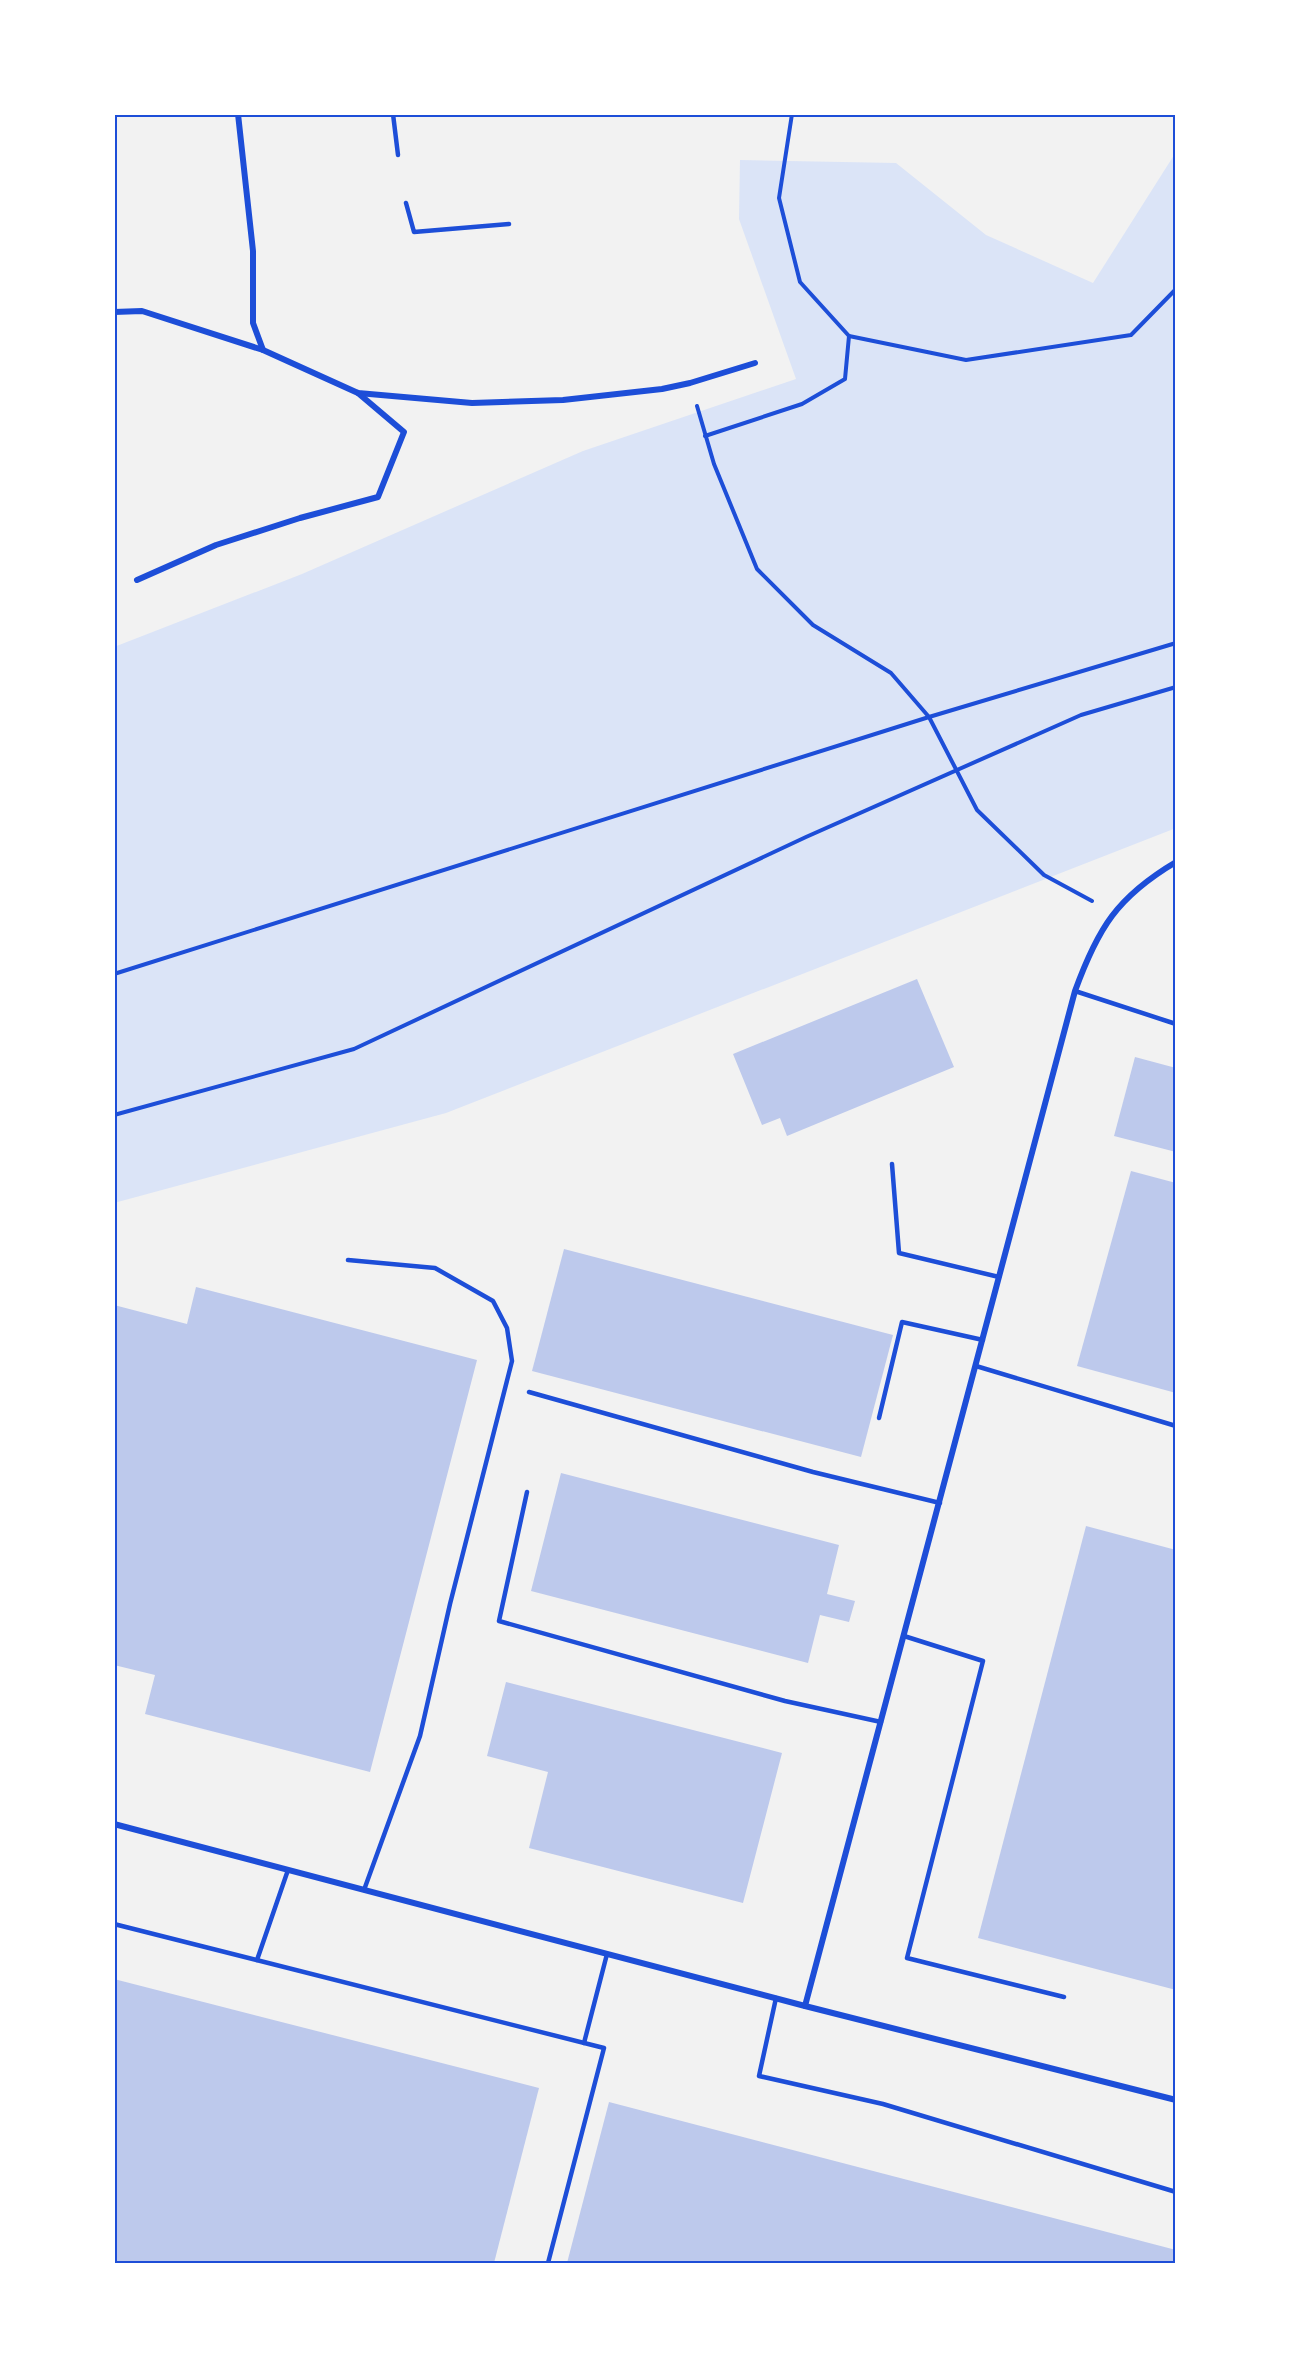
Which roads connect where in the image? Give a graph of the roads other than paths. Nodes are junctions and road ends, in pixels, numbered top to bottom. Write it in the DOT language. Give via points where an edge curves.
graph roads {
  1 [pos="238,114"];
  2 [pos="393,114"];
  3 [pos="398,155"];
  4 [pos="406,203"];
  5 [pos="509,225"];
  6 [pos="114,312"];
  7 [pos="263,350"];
  8 [pos="755,363"];
  9 [pos="358,393"];
  10 [pos="137,580"];
  11 [pos="1176,862"];
  12 [pos="1075,992"];
  13 [pos="1176,1024"];
  14 [pos="892,1164"];
  15 [pos="348,1260"];
  16 [pos="999,1277"];
  17 [pos="982,1340"];
  18 [pos="976,1366"];
  19 [pos="529,1392"];
  20 [pos="879,1418"];
  21 [pos="1176,1426"];
  22 [pos="527,1492"];
  23 [pos="940,1503"];
  24 [pos="904,1636"];
  25 [pos="881,1722"];
  26 [pos="114,1824"];
  27 [pos="288,1870"];
  28 [pos="364,1890"];
  29 [pos="114,1924"];
  30 [pos="607,1954"];
  31 [pos="257,1960"];
  32 [pos="1064,1997"];
  33 [pos="776,1998"];
  34 [pos="806,2006"];
  35 [pos="584,2043"];
  36 [pos="1176,2100"];
  37 [pos="1176,2192"];
  38 [pos="548,2263"];
  1 -- 7 [label="street" via="253,251 253,323"];
  2 -- 3 [label="lane"];
  4 -- 5 [label="lane" via="414,232"];
  6 -- 7 [label="street" via="142,311"];
  7 -- 9 [label="street"];
  8 -- 9 [label="street" via="690,383 563,400 483,402"];
  9 -- 10 [label="street" via="404,432 378,497 216,544"];
  11 -- 12 [label="street" via="1152,876 1119,905 1090,950"];
  12 -- 13 [label="lane"];
  12 -- 16 [label="street"];
  14 -- 16 [label="lane" via="899,1253"];
  15 -- 28 [label="lane" via="435,1268 493,1301 507,1328 512,1361 420,1736"];
  16 -- 17 [label="street"];
  17 -- 18 [label="street"];
  17 -- 20 [label="lane" via="902,1322"];
  18 -- 21 [label="lane"];
  18 -- 23 [label="street"];
  19 -- 23 [label="lane" via="813,1472"];
  22 -- 25 [label="lane" via="499,1621 785,1701"];
  23 -- 24 [label="street"];
  24 -- 25 [label="street"];
  24 -- 32 [label="lane" via="983,1661 907,1958"];
  25 -- 34 [label="street"];
  26 -- 27 [label="street"];
  27 -- 28 [label="street"];
  27 -- 31 [label="lane"];
  28 -- 30 [label="street"];
  29 -- 31 [label="lane"];
  30 -- 33 [label="street"];
  30 -- 35 [label="lane"];
  31 -- 35 [label="lane"];
  33 -- 34 [label="street"];
  33 -- 37 [label="lane" via="759,2076 883,2104"];
  34 -- 36 [label="street"];
  35 -- 38 [label="lane" via="604,2048"];
}
